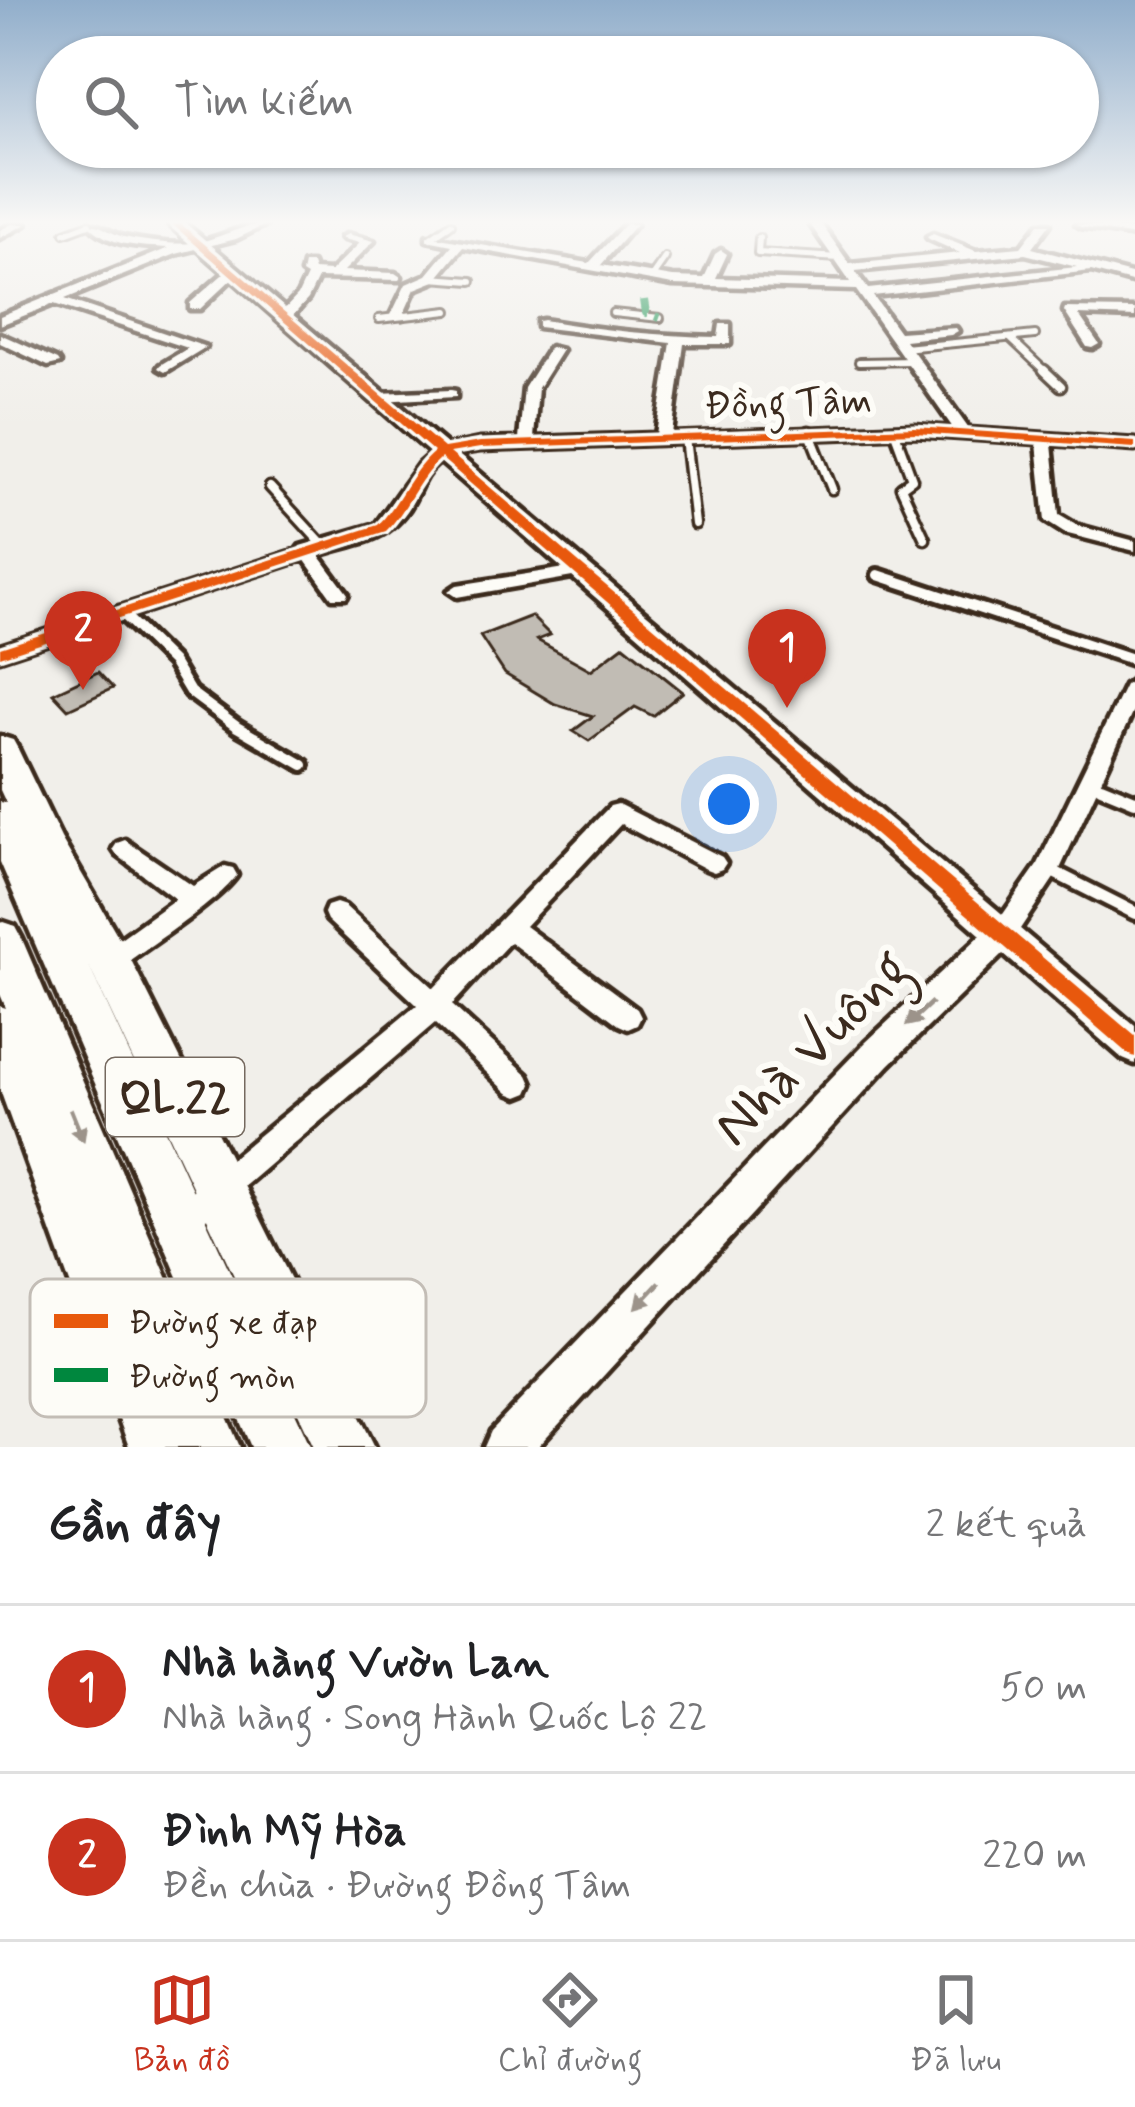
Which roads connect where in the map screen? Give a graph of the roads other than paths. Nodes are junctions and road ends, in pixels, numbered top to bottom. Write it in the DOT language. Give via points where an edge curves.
graph roads {
  1 [pos="74,292"];
  2 [pos="217,292"];
  3 [pos="255,292"];
  4 [pos="305,292"];
  5 [pos="408,292"];
  6 [pos="861,292"];
  7 [pos="56,300"];
  8 [pos="195,306"];
  9 [pos="448,311"];
  10 [pos="1135,314"];
  11 [pos="397,315"];
  12 [pos="284,317"];
  13 [pos="660,318"];
  14 [pos="2,319"];
  15 [pos="379,319"];
  16 [pos="543,324"];
  17 [pos="725,327"];
  18 [pos="951,331"];
  19 [pos="1035,335"];
  20 [pos="607,336"];
  21 [pos="0,338"];
  22 [pos="1010,338"];
  23 [pos="658,340"];
  24 [pos="678,341"];
  25 [pos="1092,344"];
  26 [pos="904,348"];
  27 [pos="555,350"];
  28 [pos="860,362"];
  29 [pos="53,363"];
  30 [pos="165,368"];
  31 [pos="1061,386"];
  32 [pos="451,394"];
  33 [pos="378,397"];
  34 [pos="894,430"];
  35 [pos="809,431"];
  36 [pos="963,431"];
  37 [pos="686,438"];
  38 [pos="663,440"];
  39 [pos="1044,440"];
  40 [pos="526,445"];
  41 [pos="1135,445"];
  42 [pos="443,452"];
  43 [pos="270,488"];
  44 [pos="832,489"];
  45 [pos="695,524"];
  46 [pos="925,539"];
  47 [pos="1135,546"];
  48 [pos="314,547"];
  49 [pos="578,571"];
  50 [pos="878,575"];
  51 [pos="458,590"];
  52 [pos="339,594"];
  53 [pos="122,612"];
  54 [pos="0,653"];
  55 [pos="1135,660"];
  56 [pos="1135,685"];
  57 [pos="0,749"];
  58 [pos="303,765"];
  59 [pos="1088,781"];
  60 [pos="1135,801"];
  61 [pos="0,816"];
  62 [pos="125,848"];
  63 [pos="715,863"];
  64 [pos="1048,869"];
  65 [pos="225,875"];
  66 [pos="193,899"];
  67 [pos="337,913"];
  68 [pos="1135,913"];
  69 [pos="508,927"];
  70 [pos="1004,934"];
  71 [pos="0,939"];
  72 [pos="93,973"];
  73 [pos="433,1006"];
  74 [pos="1088,1007"];
  75 [pos="628,1017"];
  76 [pos="1135,1022"];
  77 [pos="1,1033"];
  78 [pos="1135,1048"];
  79 [pos="518,1084"];
  80 [pos="200,1204"];
  81 [pos="95,1279"];
  82 [pos="140,1279"];
  83 [pos="225,1279"];
  84 [pos="245,1279"];
  85 [pos="148,1417"];
  86 [pos="197,1417"];
  87 [pos="271,1417"];
  88 [pos="327,1417"];
  89 [pos="159,1447"];
  90 [pos="209,1447"];
  91 [pos="281,1447"];
  92 [pos="345,1447"];
  93 [pos="507,1447"];
  1 -- 7 [label="street"];
  2 -- 8 [label="street"];
  3 -- 12 [label="street"];
  4 -- 12 [label="street"];
  5 -- 11 [label="street"];
  6 -- 26 [label="street"];
  7 -- 14 [label="street"];
  7 -- 30 [label="street" via="200,347"];
  9 -- 11 [label="lane"];
  10 -- 25 [label="street" via="1070,311"];
  11 -- 15 [label="lane"];
  12 -- 33 [label="street"];
  13 -- 20 [label="lane" via="614,315"];
  13 -- 23 [label="street"];
  16 -- 20 [label="street"];
  17 -- 24 [label="street" via="725,341"];
  18 -- 26 [label="street"];
  19 -- 22 [label="lane"];
  20 -- 23 [label="street"];
  21 -- 29 [label="street"];
  22 -- 26 [label="lane"];
  22 -- 31 [label="lane"];
  23 -- 24 [label="street"];
  24 -- 38 [label="street"];
  26 -- 28 [label="lane"];
  26 -- 36 [label="street"];
  27 -- 40 [label="street" via="531,388"];
  32 -- 33 [label="street"];
  33 -- 42 [label="street"];
  34 -- 35 [label="street, Đồng Tâm"];
  34 -- 36 [label="street, Đồng Tâm"];
  34 -- 46 [label="lane" via="912,479 901,487"];
  35 -- 37 [label="street, Đồng Tâm"];
  35 -- 44 [label="lane"];
  36 -- 39 [label="street, Đồng Tâm"];
  37 -- 38 [label="street, Đồng Tâm"];
  37 -- 45 [label="lane"];
  38 -- 40 [label="street, Đồng Tâm"];
  39 -- 41 [label="street, Đồng Tâm"];
  39 -- 47 [label="street" via="1051,517"];
  40 -- 42 [label="street, Đồng Tâm"];
  42 -- 48 [label="street" via="382,528"];
  42 -- 49 [label="street"];
  43 -- 48 [label="lane"];
  48 -- 52 [label="street"];
  48 -- 53 [label="street"];
  49 -- 51 [label="street"];
  49 -- 70 [label="street"];
  50 -- 55 [label="lane"];
  53 -- 54 [label="street"];
  53 -- 58 [label="lane" via="190,692"];
  56 -- 59 [label="street, Nhà Vuông"];
  57 -- 72 [label="highway, QL.22"];
  59 -- 60 [label="lane"];
  59 -- 64 [label="street, Nhà Vuông"];
  61 -- 72 [label="highway, QL.22"];
  62 -- 66 [label="street"];
  63 -- 69 [label="street" via="618,812"];
  64 -- 68 [label="lane"];
  64 -- 70 [label="street, Nhà Vuông"];
  65 -- 66 [label="street"];
  66 -- 72 [label="street"];
  67 -- 73 [label="street"];
  69 -- 73 [label="street"];
  69 -- 75 [label="street"];
  70 -- 74 [label="street"];
  70 -- 93 [label="street, Nhà Vuông, one-way" via="877,1054"];
  71 -- 82 [label="highway, QL.22, one-way"];
  72 -- 80 [label="highway, QL.22"];
  73 -- 79 [label="street"];
  73 -- 80 [label="street"];
  74 -- 76 [label="street"];
  74 -- 78 [label="street"];
  77 -- 81 [label="highway, QL.22"];
  80 -- 83 [label="highway, QL.22"];
  80 -- 84 [label="highway, QL.22"];
  85 -- 89 [label="highway, QL.22"];
  86 -- 90 [label="highway, QL.22, one-way"];
  87 -- 91 [label="highway, QL.22"];
  88 -- 92 [label="highway, QL.22"];
}
